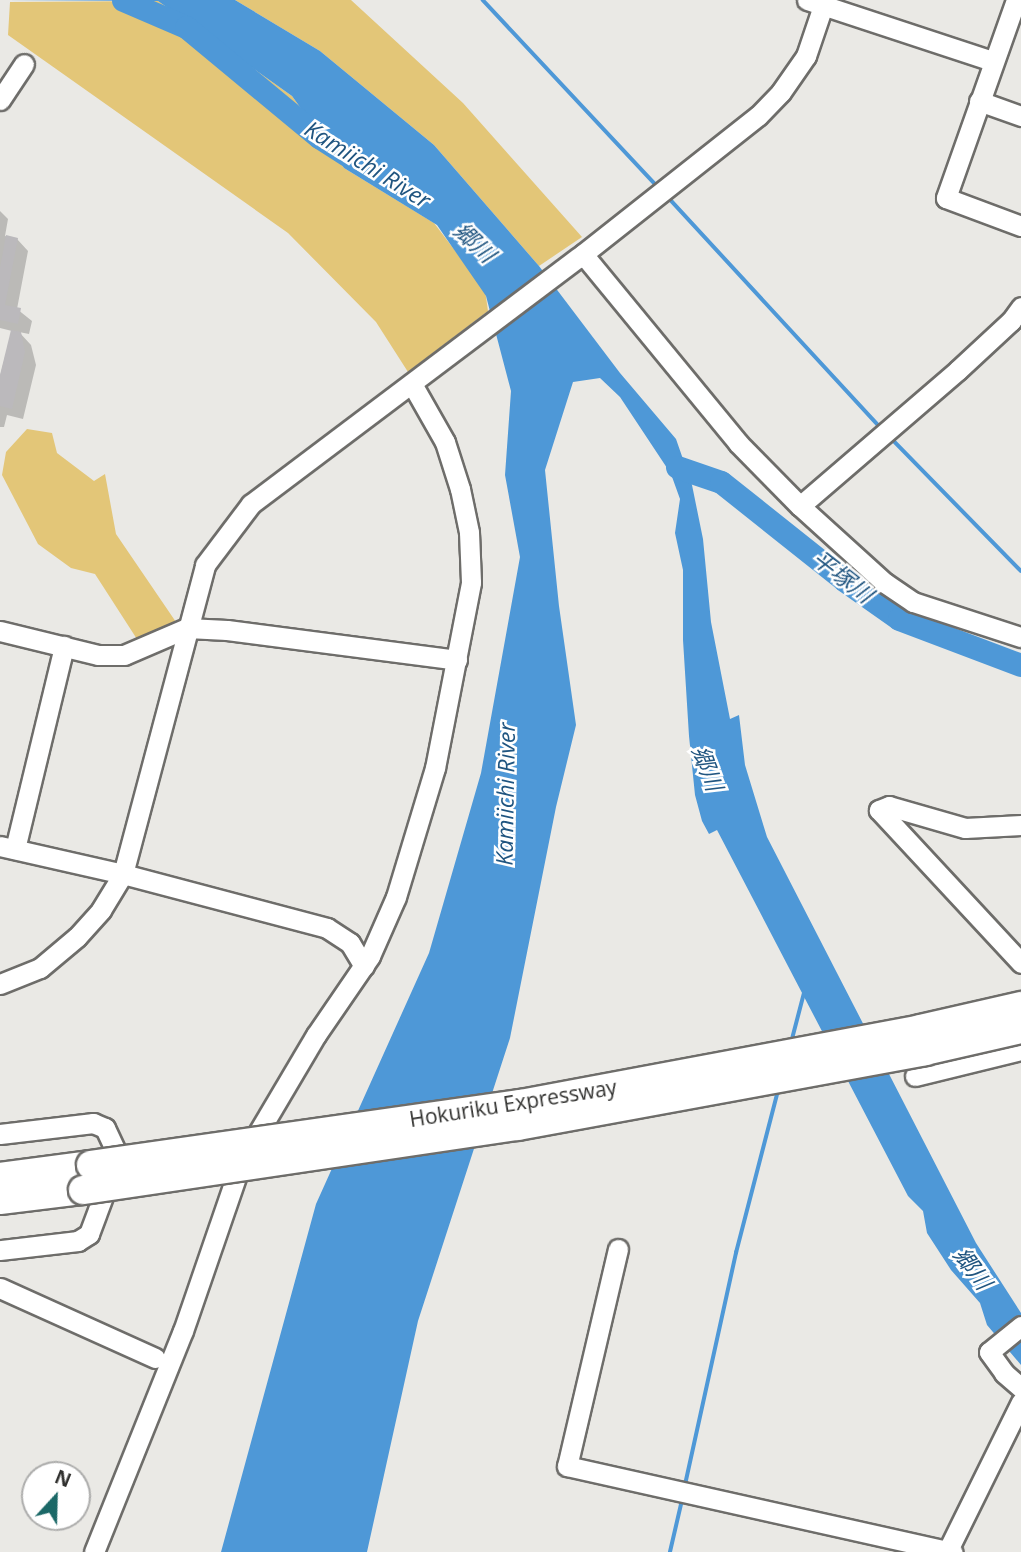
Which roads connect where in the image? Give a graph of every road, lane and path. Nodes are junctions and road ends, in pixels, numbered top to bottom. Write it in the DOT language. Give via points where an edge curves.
graph roads {
  1 [pos="1016,0"];
  2 [pos="819,2"];
  3 [pos="993,61"];
  4 [pos="24,64"];
  5 [pos="0,100"];
  6 [pos="979,101"];
  7 [pos="1021,116"];
  8 [pos="1021,226"];
  9 [pos="581,256"];
  10 [pos="1021,307"];
  11 [pos="416,381"];
  12 [pos="800,506"];
  13 [pos="187,628"];
  14 [pos="0,631"];
  15 [pos="1021,638"];
  16 [pos="64,646"];
  17 [pos="457,660"];
  18 [pos="1021,825"];
  19 [pos="8,848"];
  20 [pos="123,874"];
  21 [pos="1021,963"];
  22 [pos="364,966"];
  23 [pos="0,984"];
  24 [pos="1021,1006"];
  25 [pos="1021,1029"];
  26 [pos="1021,1050"];
  27 [pos="915,1076"];
  28 [pos="0,1134"];
  29 [pos="0,1177"];
  30 [pos="87,1178"];
  31 [pos="0,1200"];
  32 [pos="618,1249"];
  33 [pos="0,1251"];
  34 [pos="0,1288"];
  35 [pos="1021,1326"];
  36 [pos="155,1358"];
  37 [pos="1021,1388"];
  38 [pos="1021,1402"];
  39 [pos="94,1552"];
  40 [pos="949,1552"];
  1 -- 3 [label="street"];
  2 -- 3 [label="street"];
  2 -- 9 [label="street" via="806,56 781,92 758,116"];
  3 -- 6 [label="street"];
  4 -- 5 [label="street"];
  6 -- 7 [label="street"];
  6 -- 8 [label="street" via="946,198"];
  9 -- 11 [label="street"];
  9 -- 12 [label="street" via="738,443"];
  10 -- 12 [label="street" via="958,370"];
  11 -- 13 [label="street" via="251,504 205,565"];
  11 -- 17 [label="street" via="445,443 469,532 471,582"];
  12 -- 15 [label="street" via="885,583 913,602"];
  13 -- 16 [label="street" via="124,655 98,655"];
  13 -- 17 [label="street"];
  13 -- 20 [label="street"];
  14 -- 16 [label="street"];
  16 -- 19 [label="street"];
  17 -- 22 [label="street" via="435,768 396,897"];
  18 -- 21 [label="street" via="965,828 889,806 879,810"];
  19 -- 20 [label="street"];
  20 -- 22 [label="street" via="327,928 351,943"];
  20 -- 23 [label="street" via="77,937 40,968"];
  22 -- 39 [label="street" via="316,1035 242,1160 183,1331"];
  24 -- 30 [label="highway, Hokuriku Expressway, bridge" via="521,1104"];
  25 -- 30 [label="highway, Hokuriku Expressway, bridge" via="518,1126"];
  26 -- 27 [label="street"];
  28 -- 33 [label="street" via="93,1123 105,1128 118,1156 89,1234 78,1241"];
  29 -- 30 [label="highway, Hokuriku Expressway"];
  30 -- 31 [label="highway, Hokuriku Expressway"];
  32 -- 40 [label="street" via="567,1466"];
  34 -- 36 [label="street"];
  35 -- 37 [label="street" via="989,1353"];
  38 -- 40 [label="street"];
}
